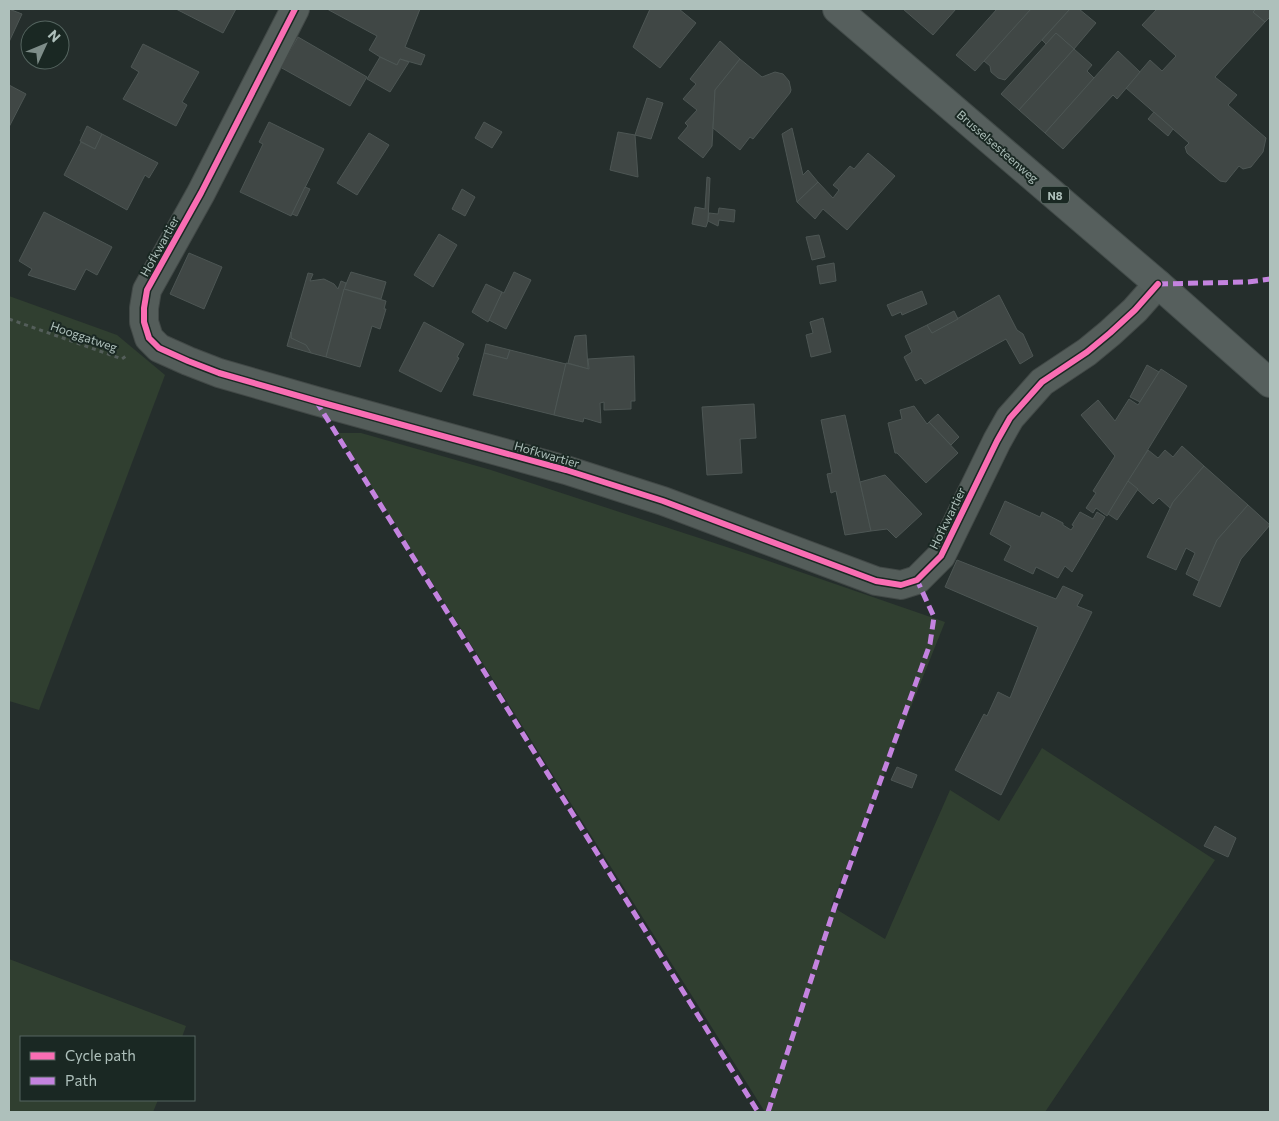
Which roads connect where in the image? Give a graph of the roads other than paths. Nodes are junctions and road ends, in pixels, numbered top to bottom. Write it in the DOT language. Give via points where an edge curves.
graph roads {
  1 [pos="295,9"];
  2 [pos="838,9"];
  3 [pos="1158,284"];
  4 [pos="1270,383"];
  1 -- 3 [label="street, Hofkwartier" via="201,193 147,290 144,322 149,338 160,348 219,373 566,470 663,502 876,581 901,585 917,580 941,556 997,441 1026,398 1042,382 1110,333"];
  2 -- 3 [label="main road, Brusselsesteenweg / N8"];
  3 -- 4 [label="main road, Brusselsesteenweg / N8"];
}
